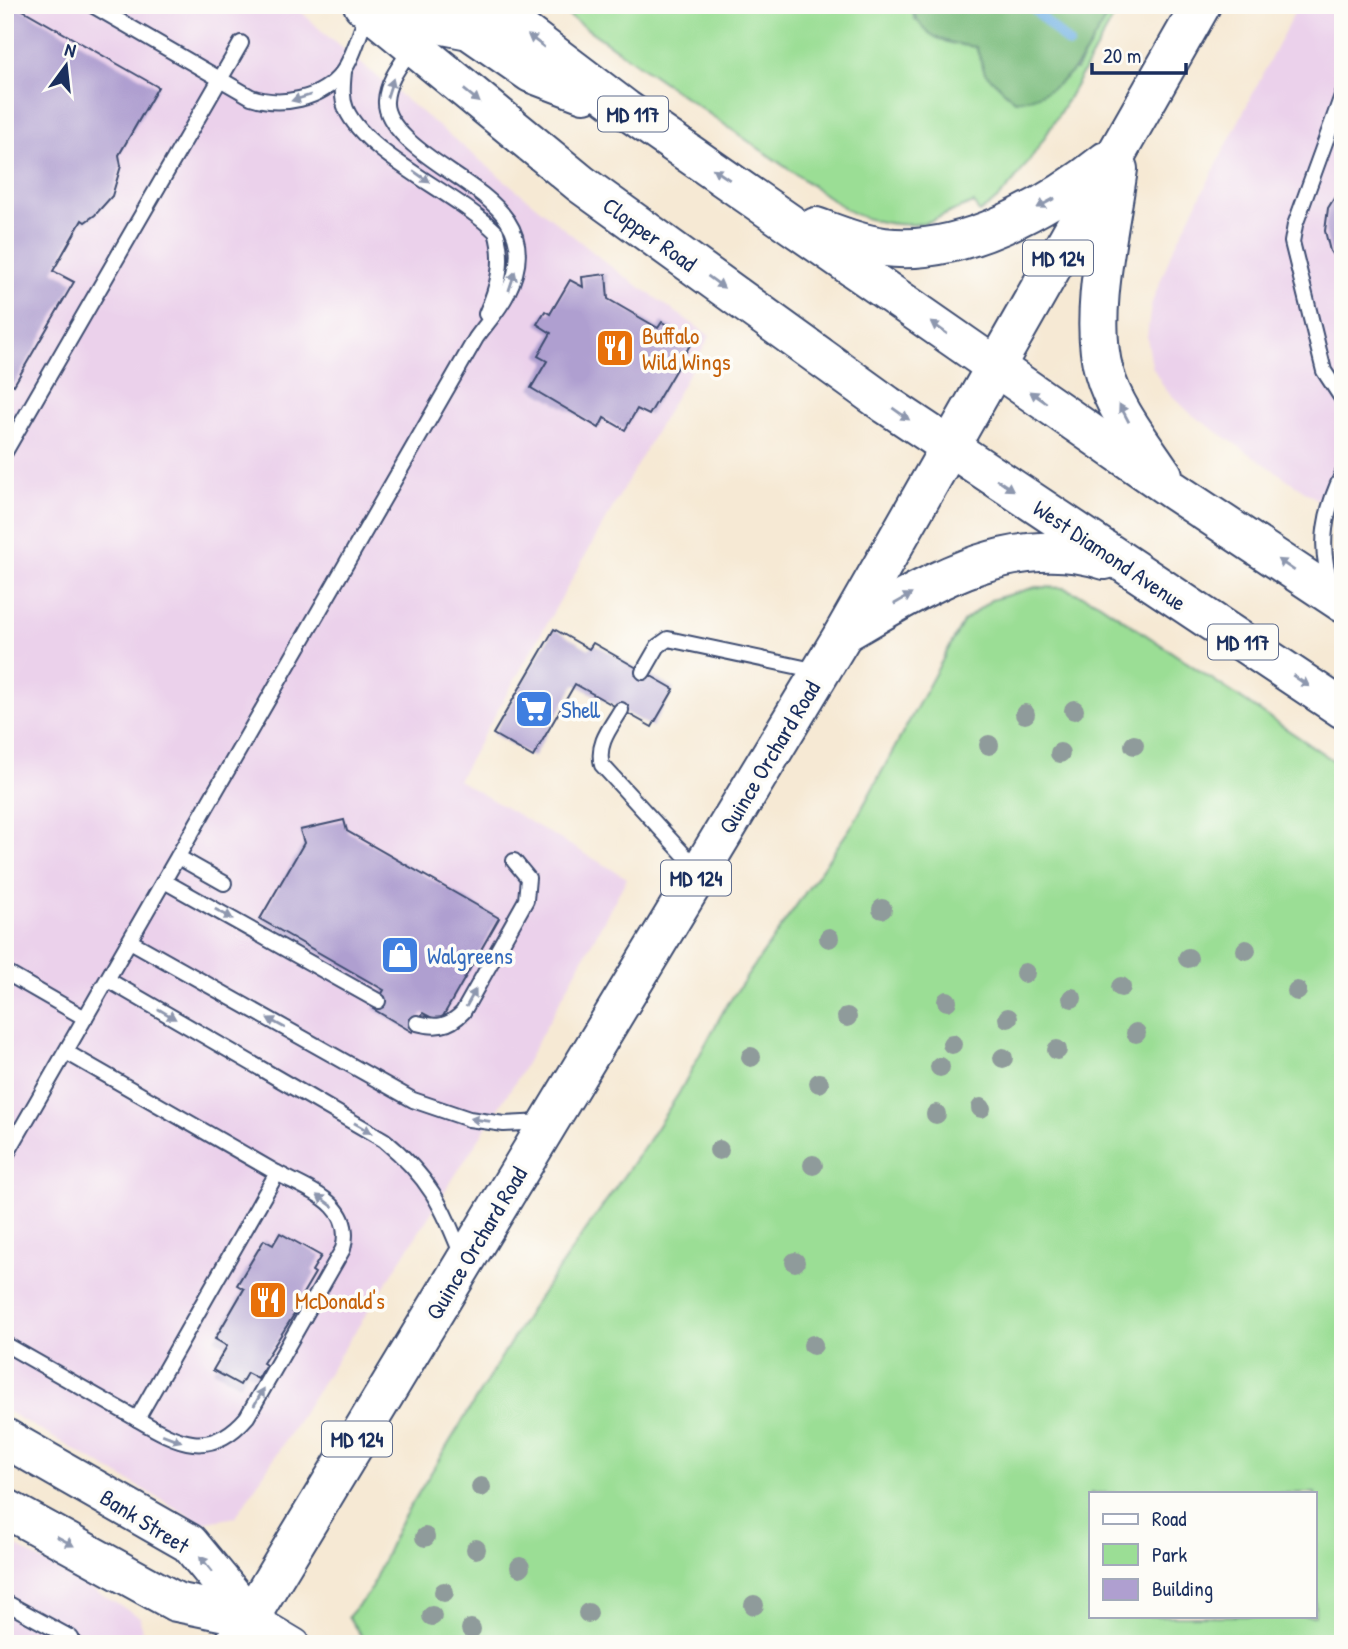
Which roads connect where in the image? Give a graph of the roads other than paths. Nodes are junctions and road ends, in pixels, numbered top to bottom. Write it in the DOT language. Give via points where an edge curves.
graph roads {
  1 [pos="92,5"];
  2 [pos="488,5"];
  3 [pos="1201,5"];
  4 [pos="366,8"];
  5 [pos="241,43"];
  6 [pos="412,48"];
  7 [pos="344,71"];
  8 [pos="221,79"];
  9 [pos="1343,93"];
  10 [pos="625,108"];
  11 [pos="1121,149"];
  12 [pos="777,212"];
  13 [pos="476,338"];
  14 [pos="995,367"];
  15 [pos="1343,400"];
  16 [pos="948,447"];
  17 [pos="5,452"];
  18 [pos="1343,473"];
  19 [pos="1174,491"];
  20 [pos="1142,576"];
  21 [pos="1340,602"];
  22 [pos="844,633"];
  23 [pos="643,672"];
  24 [pos="820,672"];
  25 [pos="1343,709"];
  26 [pos="621,710"];
  27 [pos="178,857"];
  28 [pos="514,861"];
  29 [pos="700,872"];
  30 [pos="164,881"];
  31 [pos="224,884"];
  32 [pos="130,941"];
  33 [pos="5,972"];
  34 [pos="108,980"];
  35 [pos="378,1001"];
  36 [pos="85,1018"];
  37 [pos="417,1023"];
  38 [pos="66,1052"];
  39 [pos="548,1122"];
  40 [pos="5,1157"];
  41 [pos="277,1173"];
  42 [pos="465,1261"];
  43 [pos="5,1344"];
  44 [pos="137,1419"];
  45 [pos="5,1438"];
  46 [pos="5,1508"];
  47 [pos="5,1602"];
  48 [pos="242,1630"];
  49 [pos="74,1644"];
  50 [pos="295,1644"];
  1 -- 8 [label="lane"];
  10 -- 2 [label="main road, MD 117, one-way"];
  3 -- 11 [label="main road, Quince Orchard Road / MD 124"];
  4 -- 6 [label="main road, Clopper Road / MD 117"];
  4 -- 7 [label="lane"];
  4 -- 10 [label="main road" via="469,30 531,73"];
  5 -- 8 [label="lane"];
  13 -- 6 [label="lane, one-way" via="513,280 517,258 514,232 501,209 418,150 388,114 389,87"];
  6 -- 16 [label="main road, Clopper Road / MD 117, one-way" via="581,184"];
  7 -- 8 [label="lane, one-way" via="325,89 275,102 251,97"];
  7 -- 13 [label="lane, one-way" via="345,107 355,124 496,232 501,248 498,282"];
  8 -- 17 [label="lane"];
  9 -- 15 [label="lane" via="1292,242 1324,371"];
  12 -- 10 [label="main road, MD 117, one-way"];
  11 -- 12 [label="main road, one-way" via="1083,180 1027,214 937,244 884,247"];
  11 -- 14 [label="main road, Quince Orchard Road / MD 124"];
  19 -- 11 [label="main road, one-way" via="1126,419 1104,375 1099,350 1097,322"];
  14 -- 12 [label="main road, MD 117, one-way"];
  13 -- 27 [label="lane"];
  14 -- 16 [label="main road, Quince Orchard Road / MD 124"];
  19 -- 14 [label="main road, MD 117, one-way"];
  16 -- 20 [label="main road, West Diamond Avenue / MD 117, one-way"];
  16 -- 22 [label="main road, Quince Orchard Road / MD 124"];
  18 -- 21 [label="lane" via="1328,508 1324,542 1327,571"];
  21 -- 19 [label="main road, MD 117, one-way"];
  22 -- 20 [label="main road, one-way" via="923,588 969,567 1020,552 1087,554"];
  20 -- 25 [label="main road, West Diamond Avenue / MD 117, one-way"];
  22 -- 24 [label="main road, Quince Orchard Road / MD 124"];
  23 -- 24 [label="lane" via="657,646 668,639"];
  24 -- 29 [label="main road, Quince Orchard Road / MD 124"];
  26 -- 29 [label="lane" via="601,744 602,765"];
  27 -- 30 [label="lane"];
  27 -- 31 [label="lane"];
  37 -- 28 [label="lane, one-way" via="443,1026 454,1023 463,1012 526,900 528,878"];
  29 -- 39 [label="main road, Quince Orchard Road / MD 124"];
  30 -- 32 [label="lane"];
  30 -- 35 [label="lane, one-way"];
  32 -- 34 [label="lane"];
  39 -- 32 [label="lane, one-way" via="503,1124 469,1119 413,1100"];
  33 -- 36 [label="lane"];
  34 -- 36 [label="lane"];
  34 -- 42 [label="lane, one-way" via="384,1140 413,1164 439,1199"];
  36 -- 38 [label="lane"];
  38 -- 40 [label="lane"];
  38 -- 41 [label="lane"];
  39 -- 42 [label="main road, Quince Orchard Road / MD 124"];
  41 -- 44 [label="lane"];
  44 -- 41 [label="lane, one-way" via="172,1438 197,1445 232,1432 247,1417 336,1261 345,1241 343,1216 321,1197"];
  42 -- 48 [label="main road, Quince Orchard Road / MD 124"];
  43 -- 44 [label="lane"];
  48 -- 45 [label="main road, Bank Street, one-way" via="189,1543"];
  46 -- 48 [label="main road, one-way" via="176,1602"];
  47 -- 49 [label="lane" via="71,1638"];
  48 -- 50 [label="street"];
}
